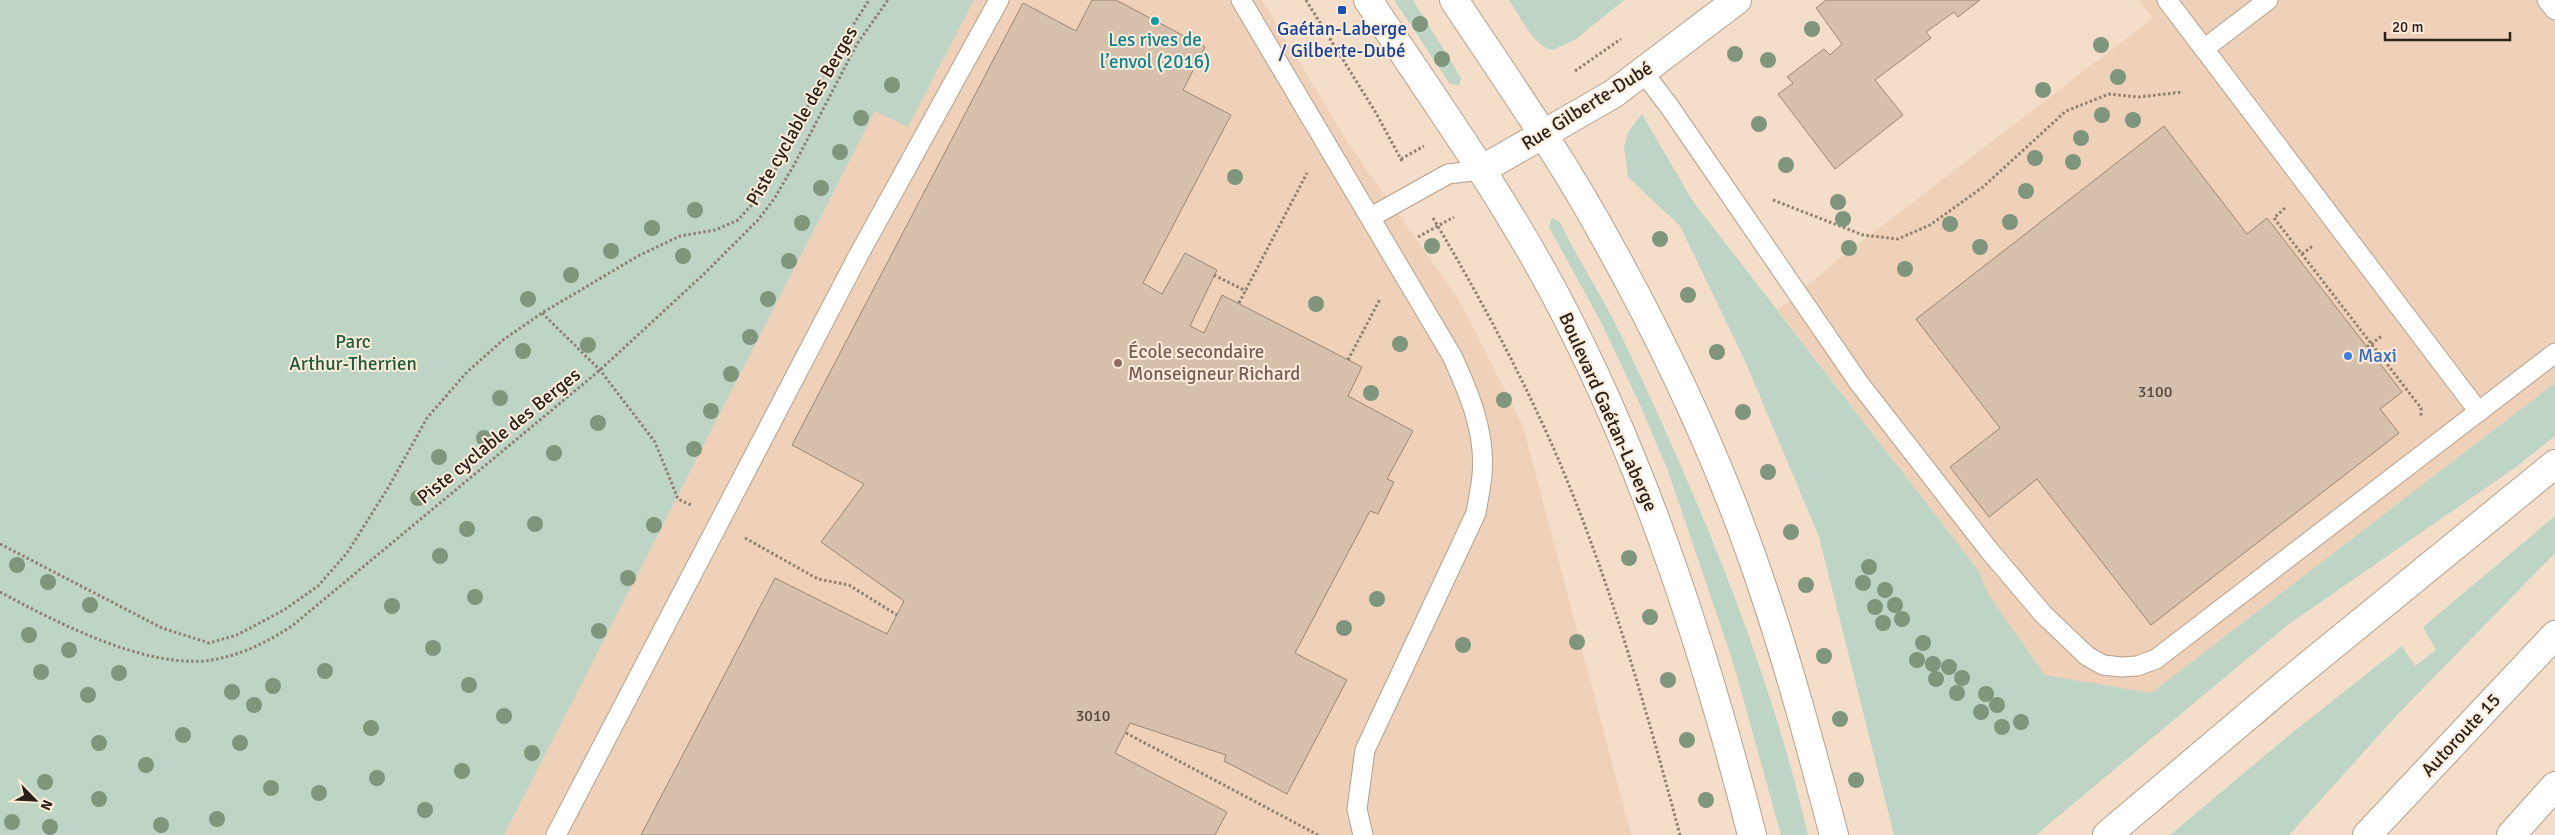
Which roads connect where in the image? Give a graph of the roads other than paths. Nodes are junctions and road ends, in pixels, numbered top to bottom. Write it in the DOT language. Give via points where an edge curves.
graph roads {
  1 [pos="999,0"];
  2 [pos="1241,0"];
  3 [pos="1368,0"];
  4 [pos="1454,0"];
  5 [pos="1737,0"];
  6 [pos="2167,0"];
  7 [pos="2268,0"];
  8 [pos="2547,0"];
  9 [pos="2555,10"];
  10 [pos="2204,49"];
  11 [pos="1643,72"];
  12 [pos="1544,134"];
  13 [pos="1482,170"];
  14 [pos="1371,217"];
  15 [pos="2555,353"];
  16 [pos="2479,412"];
  17 [pos="2555,464"];
  18 [pos="2555,635"];
  19 [pos="2555,786"];
  20 [pos="556,835"];
  21 [pos="1363,835"];
  22 [pos="1752,835"];
  23 [pos="1834,835"];
  24 [pos="2107,835"];
  25 [pos="2367,835"];
  26 [pos="2511,835"];
  1 -- 20 [label="lane" via="858,256"];
  2 -- 14 [label="lane"];
  3 -- 13 [label="main road, Boulevard Gaétan-Laberge"];
  4 -- 12 [label="main road"];
  5 -- 11 [label="main road, Rue Gilberte-Dubé"];
  6 -- 10 [label="lane"];
  7 -- 10 [label="lane"];
  8 -- 9 [label="lane"];
  10 -- 16 [label="lane"];
  11 -- 12 [label="main road, Rue Gilberte-Dubé" via="1613,94"];
  11 -- 16 [label="lane" via="1858,383 2043,614 2087,656 2103,665 2137,666 2156,659"];
  12 -- 13 [label="main road, Rue Gilberte-Dubé"];
  12 -- 23 [label="main road" via="1609,243 1667,355 1706,442 1766,597"];
  13 -- 14 [label="lane" via="1448,174"];
  13 -- 22 [label="main road, Boulevard Gaétan-Laberge" via="1561,305 1593,369 1641,481 1706,669"];
  14 -- 21 [label="lane" via="1452,356 1469,394 1480,432 1482,473 1476,513 1365,750 1357,809"];
  15 -- 16 [label="lane"];
  17 -- 24 [label="main road"];
  18 -- 25 [label="main road, Autoroute 15"];
  19 -- 26 [label="main road"];
}
